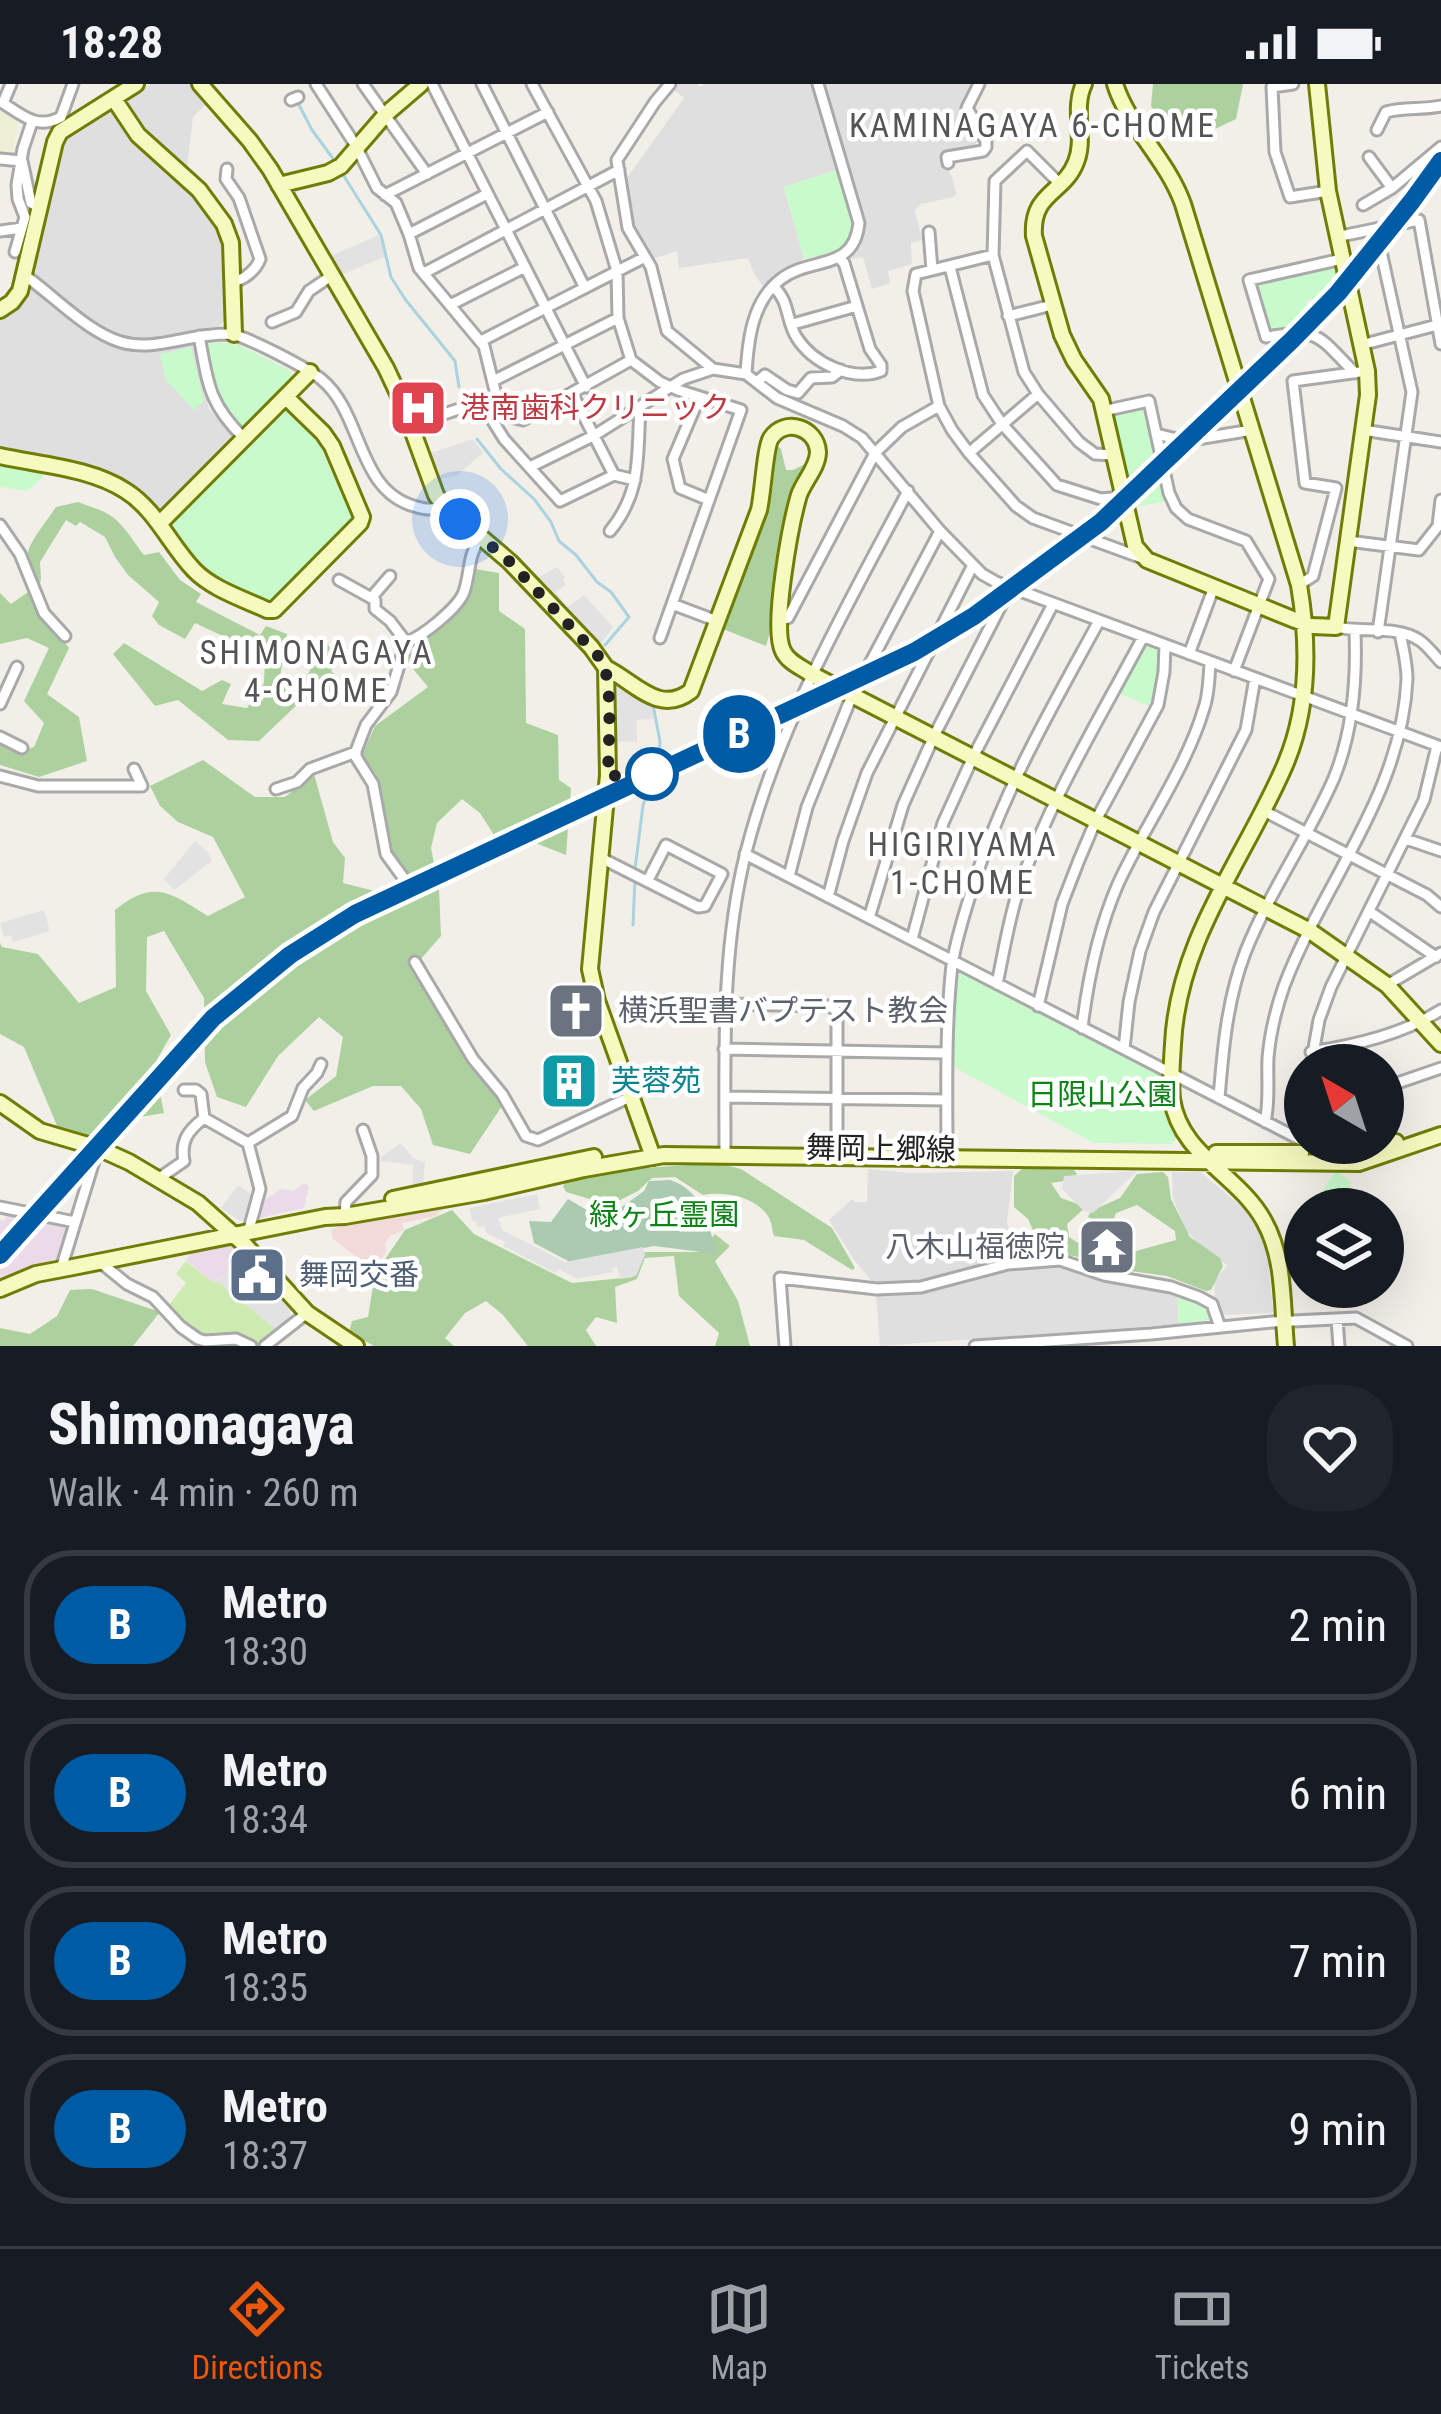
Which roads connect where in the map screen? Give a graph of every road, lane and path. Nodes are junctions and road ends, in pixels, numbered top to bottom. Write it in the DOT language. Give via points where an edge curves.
graph roads {
  1 [pos="11,84"];
  2 [pos="73,84"];
  3 [pos="136,84"];
  4 [pos="200,84"];
  5 [pos="316,84"];
  6 [pos="363,84"];
  7 [pos="419,84"];
  8 [pos="431,84"];
  9 [pos="482,84"];
  10 [pos="532,84"];
  11 [pos="670,84"];
  12 [pos="818,84"];
  13 [pos="980,84"];
  14 [pos="1115,84"];
  15 [pos="1293,84"];
  16 [pos="1316,84"];
  17 [pos="1080,87"];
  18 [pos="114,99"];
  19 [pos="2,103"];
  20 [pos="1441,106"];
  21 [pos="548,112"];
  22 [pos="386,114"];
  23 [pos="32,122"];
  24 [pos="1377,130"];
  25 [pos="507,133"];
  26 [pos="1441,144"];
  27 [pos="356,146"];
  28 [pos="467,153"];
  29 [pos="1369,157"];
  30 [pos="0,160"];
  31 [pos="22,161"];
  32 [pos="948,163"];
  33 [pos="227,169"];
  34 [pos="619,170"];
  35 [pos="427,174"];
  36 [pos="1059,183"];
  37 [pos="279,185"];
  38 [pos="588,187"];
  39 [pos="1392,188"];
  40 [pos="1328,191"];
  41 [pos="487,194"];
  42 [pos="386,195"];
  43 [pos="1363,205"];
  44 [pos="39,207"];
  45 [pos="546,209"];
  46 [pos="22,228"];
  47 [pos="1376,229"];
  48 [pos="506,230"];
  49 [pos="0,231"];
  50 [pos="928,232"];
  51 [pos="410,234"];
  52 [pos="1336,237"];
  53 [pos="15,253"];
  54 [pos="993,255"];
  55 [pos="645,256"];
  56 [pos="839,258"];
  57 [pos="1342,259"];
  58 [pos="525,267"];
  59 [pos="950,267"];
  60 [pos="617,271"];
  61 [pos="932,271"];
  62 [pos="424,273"];
  63 [pos="23,274"];
  64 [pos="331,276"];
  65 [pos="232,282"];
  66 [pos="773,286"];
  67 [pos="585,288"];
  68 [pos="450,304"];
  69 [pos="1052,305"];
  70 [pos="856,306"];
  71 [pos="545,308"];
  72 [pos="0,310"];
  73 [pos="1008,316"];
  74 [pos="618,318"];
  75 [pos="272,322"];
  76 [pos="1438,322"];
  77 [pos="793,325"];
  78 [pos="234,334"];
  79 [pos="1400,335"];
  80 [pos="199,336"];
  81 [pos="481,341"];
  82 [pos="1441,344"];
  83 [pos="564,345"];
  84 [pos="1360,345"];
  85 [pos="631,360"];
  86 [pos="713,369"];
  87 [pos="841,370"];
  88 [pos="310,372"];
  89 [pos="1361,372"];
  90 [pos="746,374"];
  91 [pos="493,381"];
  92 [pos="757,382"];
  93 [pos="670,386"];
  94 [pos="586,388"];
  95 [pos="1038,394"];
  96 [pos="573,395"];
  97 [pos="286,397"];
  98 [pos="700,398"];
  99 [pos="939,406"];
  100 [pos="640,408"];
  101 [pos="1103,411"];
  102 [pos="488,412"];
  103 [pos="501,415"];
  104 [pos="1002,424"];
  105 [pos="411,425"];
  106 [pos="1252,430"];
  107 [pos="1363,430"];
  108 [pos="1156,434"];
  109 [pos="595,435"];
  110 [pos="1407,436"];
  111 [pos="244,438"];
  112 [pos="1441,442"];
  113 [pos="875,453"];
  114 [pos="969,453"];
  115 [pos="1114,455"];
  116 [pos="0,456"];
  117 [pos="530,467"];
  118 [pos="614,476"];
  119 [pos="635,480"];
  120 [pos="1336,488"];
  121 [pos="908,491"];
  122 [pos="1355,491"];
  123 [pos="1122,497"];
  124 [pos="709,500"];
  125 [pos="1441,500"];
  126 [pos="443,505"];
  127 [pos="159,524"];
  128 [pos="0,525"];
  129 [pos="940,530"];
  130 [pos="610,531"];
  131 [pos="481,536"];
  132 [pos="1348,541"];
  133 [pos="1390,546"];
  134 [pos="1147,560"];
  135 [pos="973,565"];
  136 [pos="390,576"];
  137 [pos="339,580"];
  138 [pos="1299,585"];
  139 [pos="1214,587"];
  140 [pos="1010,588"];
  141 [pos="371,598"];
  142 [pos="672,604"];
  143 [pos="1053,604"];
  144 [pos="1260,606"];
  145 [pos="779,620"];
  146 [pos="717,621"];
  147 [pos="1099,621"];
  148 [pos="1304,624"];
  149 [pos="1336,627"];
  150 [pos="1355,632"];
  151 [pos="1378,632"];
  152 [pos="1400,633"];
  153 [pos="65,636"];
  154 [pos="1143,637"];
  155 [pos="660,638"];
  156 [pos="406,643"];
  157 [pos="1165,645"];
  158 [pos="1189,654"];
  159 [pos="1210,662"];
  160 [pos="1441,662"];
  161 [pos="17,667"];
  162 [pos="606,668"];
  163 [pos="1234,670"];
  164 [pos="811,674"];
  165 [pos="1255,678"];
  166 [pos="853,694"];
  167 [pos="1304,697"];
  168 [pos="0,704"];
  169 [pos="1352,715"];
  170 [pos="895,716"];
  171 [pos="1399,732"];
  172 [pos="934,736"];
  173 [pos="0,737"];
  174 [pos="1439,747"];
  175 [pos="22,748"];
  176 [pos="356,752"];
  177 [pos="973,757"];
  178 [pos="134,769"];
  179 [pos="0,776"];
  180 [pos="1015,778"];
  181 [pos="277,789"];
  182 [pos="1057,800"];
  183 [pos="1262,810"];
  184 [pos="1096,820"];
  185 [pos="1306,833"];
  186 [pos="1406,839"];
  187 [pos="1138,842"];
  188 [pos="1441,850"];
  189 [pos="745,854"];
  190 [pos="1350,854"];
  191 [pos="601,858"];
  192 [pos="1179,862"];
  193 [pos="1388,875"];
  194 [pos="788,876"];
  195 [pos="644,878"];
  196 [pos="405,880"];
  197 [pos="1222,886"];
  198 [pos="828,897"];
  199 [pos="1441,907"];
  200 [pos="1267,909"];
  201 [pos="1370,912"];
  202 [pos="869,918"];
  203 [pos="1310,931"];
  204 [pos="912,939"];
  205 [pos="1346,955"];
  206 [pos="1438,955"];
  207 [pos="415,962"];
  208 [pos="952,962"];
  209 [pos="997,984"];
  210 [pos="1387,985"];
  211 [pos="725,1004"];
  212 [pos="1039,1006"];
  213 [pos="1441,1010"];
  214 [pos="1422,1022"];
  215 [pos="1082,1028"];
  216 [pos="1314,1044"];
  217 [pos="1354,1044"];
  218 [pos="1441,1044"];
  219 [pos="724,1049"];
  220 [pos="1124,1049"];
  221 [pos="837,1051"];
  222 [pos="947,1053"];
  223 [pos="321,1064"];
  224 [pos="1441,1068"];
  225 [pos="1172,1075"];
  226 [pos="1404,1081"];
  227 [pos="184,1090"];
  228 [pos="724,1096"];
  229 [pos="630,1097"];
  230 [pos="837,1098"];
  231 [pos="1219,1098"];
  232 [pos="947,1100"];
  233 [pos="0,1103"];
  234 [pos="204,1118"];
  235 [pos="1264,1123"];
  236 [pos="1441,1126"];
  237 [pos="363,1130"];
  238 [pos="1284,1135"];
  239 [pos="1441,1135"];
  240 [pos="1404,1140"];
  241 [pos="248,1143"];
  242 [pos="98,1148"];
  243 [pos="1404,1148"];
  244 [pos="725,1150"];
  245 [pos="837,1152"];
  246 [pos="1284,1152"];
  247 [pos="651,1153"];
  248 [pos="947,1154"];
  249 [pos="1203,1157"];
  250 [pos="158,1179"];
  251 [pos="0,1207"];
  252 [pos="345,1212"];
  253 [pos="75,1222"];
  254 [pos="241,1234"];
  255 [pos="100,1262"];
  256 [pos="62,1269"];
  257 [pos="0,1289"];
  258 [pos="307,1313"];
  259 [pos="1337,1318"];
  260 [pos="1284,1322"];
  261 [pos="1220,1327"];
  262 [pos="1152,1340"];
  263 [pos="1387,1340"];
  264 [pos="195,1342"];
  265 [pos="1027,1344"];
  266 [pos="251,1346"];
  267 [pos="266,1346"];
  268 [pos="356,1346"];
  269 [pos="785,1346"];
  270 [pos="978,1346"];
  271 [pos="1286,1346"];
  272 [pos="1339,1346"];
  273 [pos="1407,1346"];
  1 -- 19 [label="street"];
  2 -- 23 [label="street" via="61,117"];
  3 -- 18 [label="street"];
  4 -- 37 [label="street"];
  5 -- 27 [label="street"];
  6 -- 22 [label="street"];
  7 -- 22 [label="street"];
  8 -- 28 [label="street"];
  9 -- 25 [label="street"];
  10 -- 21 [label="street"];
  11 -- 34 [label="street" via="617,160"];
  12 -- 56 [label="street" via="859,223"];
  13 -- 32 [label="street" via="967,108 986,147"];
  14 -- 106 [label="street" via="1176,184"];
  15 -- 40 [label="street" via="1272,86 1275,152 1290,197"];
  16 -- 40 [label="street"];
  17 -- 36 [label="street" via="1078,157"];
  18 -- 44 [label="street" via="61,132"];
  18 -- 65 [label="street" via="138,135 213,206 231,243"];
  19 -- 23 [label="street"];
  20 -- 24 [label="street" via="1385,112"];
  21 -- 25 [label="street"];
  21 -- 38 [label="street"];
  22 -- 27 [label="street"];
  22 -- 35 [label="street"];
  23 -- 31 [label="street"];
  25 -- 28 [label="street"];
  25 -- 45 [label="street"];
  26 -- 39 [label="street"];
  27 -- 37 [label="street" via="338,168"];
  27 -- 42 [label="street"];
  28 -- 35 [label="street"];
  28 -- 41 [label="street"];
  29 -- 39 [label="street"];
  30 -- 31 [label="street"];
  31 -- 44 [label="street" via="28,195"];
  31 -- 46 [label="street"];
  33 -- 65 [label="street" via="260,259"];
  34 -- 38 [label="street"];
  34 -- 55 [label="street" via="628,228"];
  35 -- 42 [label="street"];
  36 -- 54 [label="street" via="1027,151 995,181"];
  36 -- 69 [label="street" via="1033,220"];
  37 -- 64 [label="street"];
  38 -- 45 [label="street"];
  38 -- 60 [label="street"];
  39 -- 43 [label="street"];
  40 -- 52 [label="street"];
  41 -- 48 [label="street"];
  41 -- 51 [label="street"];
  42 -- 51 [label="street"];
  44 -- 63 [label="street"];
  45 -- 48 [label="street"];
  45 -- 67 [label="street"];
  46 -- 49 [label="street"];
  46 -- 53 [label="street"];
  47 -- 52 [label="street"];
  47 -- 76 [label="street" via="1419,220"];
  47 -- 79 [label="street"];
  48 -- 58 [label="street"];
  48 -- 62 [label="street"];
  50 -- 61 [label="street"];
  51 -- 62 [label="street"];
  52 -- 57 [label="street"];
  54 -- 59 [label="street"];
  54 -- 73 [label="street"];
  55 -- 60 [label="street"];
  55 -- 86 [label="street" via="667,331"];
  56 -- 66 [label="street"];
  56 -- 70 [label="street"];
  57 -- 84 [label="street"];
  57 -- 89 [label="street" via="1249,280 1266,337 1316,334"];
  58 -- 68 [label="street"];
  58 -- 71 [label="street"];
  59 -- 61 [label="street"];
  59 -- 104 [label="street" via="983,395"];
  60 -- 67 [label="street"];
  60 -- 74 [label="street"];
  61 -- 99 [label="street" via="916,274 913,291"];
  62 -- 68 [label="street"];
  63 -- 72 [label="street" via="20,291"];
  63 -- 80 [label="street" via="123,343"];
  64 -- 75 [label="street" via="296,312"];
  64 -- 105 [label="street"];
  65 -- 78 [label="street"];
  66 -- 77 [label="street"];
  66 -- 90 [label="street" via="758,308"];
  67 -- 71 [label="street"];
  68 -- 81 [label="street"];
  69 -- 73 [label="street"];
  69 -- 101 [label="street"];
  70 -- 77 [label="street"];
  70 -- 87 [label="street" via="880,371"];
  71 -- 81 [label="street"];
  71 -- 83 [label="street"];
  73 -- 95 [label="street"];
  74 -- 83 [label="street"];
  74 -- 85 [label="street"];
  76 -- 79 [label="street"];
  76 -- 82 [label="street"];
  77 -- 87 [label="street" via="817,359"];
  78 -- 80 [label="street"];
  78 -- 88 [label="street"];
  79 -- 84 [label="street"];
  79 -- 110 [label="street" via="1412,392"];
  80 -- 111 [label="street" via="212,398"];
  81 -- 91 [label="street"];
  83 -- 91 [label="street"];
  83 -- 94 [label="street"];
  84 -- 89 [label="street"];
  85 -- 93 [label="street"];
  85 -- 94 [label="street"];
  86 -- 90 [label="street"];
  86 -- 93 [label="street"];
  87 -- 92 [label="street" via="811,378 798,393 765,376"];
  88 -- 97 [label="street"];
  88 -- 126 [label="street" via="340,399 386,490 413,506"];
  89 -- 107 [label="street" via="1368,394"];
  89 -- 120 [label="street" via="1293,382 1305,483"];
  90 -- 92 [label="street"];
  91 -- 103 [label="street"];
  92 -- 113 [label="street" via="843,426"];
  93 -- 98 [label="street"];
  93 -- 100 [label="street"];
  94 -- 96 [label="street"];
  95 -- 104 [label="street"];
  95 -- 115 [label="street" via="1079,442"];
  96 -- 103 [label="street" via="523,420"];
  96 -- 109 [label="street"];
  97 -- 111 [label="street"];
  97 -- 127 [label="street" via="332,446 362,517 274,610 205,579"];
  98 -- 124 [label="street" via="674,459 680,488"];
  98 -- 124 [label="street" via="741,410"];
  99 -- 113 [label="street"];
  99 -- 114 [label="street"];
  100 -- 109 [label="street"];
  100 -- 119 [label="street"];
  101 -- 108 [label="street" via="1149,401"];
  101 -- 115 [label="street"];
  102 -- 103 [label="street"];
  102 -- 105 [label="street" via="468,406"];
  102 -- 117 [label="street"];
  104 -- 114 [label="street"];
  104 -- 123 [label="street" via="1058,485"];
  105 -- 126 [label="street"];
  106 -- 108 [label="street" via="1185,441"];
  106 -- 138 [label="street"];
  107 -- 110 [label="street"];
  107 -- 122 [label="street"];
  108 -- 144 [label="street" via="1176,508 1246,541 1269,579"];
  109 -- 117 [label="street"];
  109 -- 118 [label="street"];
  110 -- 112 [label="street"];
  110 -- 133 [label="street"];
  111 -- 127 [label="street"];
  113 -- 121 [label="street"];
  113 -- 145 [label="street" via="788,618"];
  114 -- 134 [label="street" via="1033,518"];
  115 -- 123 [label="street"];
  116 -- 127 [label="street" via="111,483"];
  117 -- 118 [label="street" via="560,502"];
  118 -- 119 [label="street"];
  119 -- 130 [label="street"];
  120 -- 122 [label="street"];
  120 -- 138 [label="street" via="1313,576"];
  121 -- 129 [label="street"];
  121 -- 164 [label="street"];
  122 -- 132 [label="street"];
  123 -- 134 [label="street"];
  124 -- 142 [label="street"];
  125 -- 133 [label="street" via="1438,526 1419,550"];
  126 -- 131 [label="street"];
  128 -- 153 [label="street" via="44,614"];
  129 -- 135 [label="street"];
  129 -- 166 [label="street"];
  131 -- 156 [label="street" via="460,599"];
  131 -- 162 [label="street"];
  132 -- 133 [label="street"];
  132 -- 149 [label="street"];
  133 -- 151 [label="street"];
  134 -- 139 [label="street"];
  135 -- 140 [label="street"];
  135 -- 170 [label="street"];
  136 -- 141 [label="street"];
  137 -- 141 [label="street"];
  138 -- 148 [label="street"];
  139 -- 144 [label="street"];
  139 -- 158 [label="street"];
  140 -- 143 [label="street"];
  140 -- 172 [label="street"];
  141 -- 156 [label="street"];
  142 -- 146 [label="street"];
  142 -- 155 [label="street"];
  143 -- 147 [label="street"];
  143 -- 177 [label="street"];
  144 -- 148 [label="street"];
  144 -- 163 [label="street"];
  145 -- 146 [label="street" via="795,511 818,451 797,426 769,441 759,510"];
  145 -- 164 [label="street" via="781,648"];
  146 -- 162 [label="street" via="691,692 681,699 653,698"];
  147 -- 154 [label="street"];
  147 -- 180 [label="street"];
  148 -- 149 [label="street"];
  148 -- 167 [label="street"];
  149 -- 150 [label="street"];
  150 -- 151 [label="street"];
  150 -- 169 [label="street"];
  151 -- 152 [label="street"];
  152 -- 160 [label="street"];
  152 -- 171 [label="street" via="1407,676"];
  154 -- 157 [label="street"];
  154 -- 182 [label="street"];
  156 -- 176 [label="street" via="391,692"];
  157 -- 158 [label="street"];
  157 -- 184 [label="street" via="1158,705"];
  158 -- 159 [label="street"];
  159 -- 163 [label="street"];
  159 -- 187 [label="street" via="1205,706"];
  161 -- 168 [label="street"];
  162 -- 191 [label="street"];
  163 -- 165 [label="street"];
  164 -- 166 [label="street"];
  164 -- 189 [label="street"];
  165 -- 167 [label="street"];
  165 -- 192 [label="street" via="1246,730"];
  166 -- 170 [label="street"];
  166 -- 194 [label="street"];
  167 -- 169 [label="street"];
  167 -- 183 [label="street"];
  169 -- 171 [label="street"];
  169 -- 185 [label="street" via="1335,776"];
  170 -- 172 [label="street"];
  170 -- 198 [label="street" via="867,773"];
  171 -- 174 [label="street"];
  171 -- 190 [label="street"];
  172 -- 177 [label="street"];
  172 -- 202 [label="street"];
  173 -- 175 [label="street"];
  174 -- 186 [label="street"];
  176 -- 181 [label="street"];
  176 -- 196 [label="street" via="373,784 386,854"];
  177 -- 180 [label="street"];
  177 -- 204 [label="street" via="944,823"];
  178 -- 179 [label="street" via="142,785 38,786"];
  180 -- 182 [label="street"];
  180 -- 208 [label="street" via="988,837"];
  182 -- 184 [label="street"];
  182 -- 209 [label="street" via="1019,889"];
  183 -- 185 [label="street"];
  183 -- 197 [label="street"];
  184 -- 187 [label="street"];
  184 -- 212 [label="street" via="1062,904"];
  185 -- 190 [label="street"];
  185 -- 200 [label="street"];
  186 -- 188 [label="street"];
  186 -- 193 [label="street"];
  187 -- 192 [label="street"];
  187 -- 215 [label="street" via="1100,933"];
  189 -- 194 [label="street"];
  189 -- 211 [label="street"];
  190 -- 193 [label="street"];
  190 -- 203 [label="street"];
  191 -- 195 [label="street"];
  191 -- 229 [label="street" via="590,968"];
  192 -- 197 [label="street"];
  192 -- 220 [label="street" via="1140,952"];
  193 -- 199 [label="street"];
  193 -- 201 [label="street"];
  194 -- 198 [label="street"];
  195 -- 195 [label="street" via="698,908 722,874 666,845"];
  197 -- 200 [label="street"];
  197 -- 225 [label="street" via="1184,979"];
  198 -- 202 [label="street"];
  200 -- 203 [label="street"];
  200 -- 231 [label="street" via="1225,1025"];
  201 -- 205 [label="street"];
  201 -- 206 [label="street"];
  202 -- 204 [label="street"];
  203 -- 205 [label="street"];
  203 -- 235 [label="street" via="1274,1023"];
  204 -- 208 [label="street"];
  205 -- 210 [label="street"];
  205 -- 216 [label="street"];
  206 -- 210 [label="street"];
  207 -- 229 [label="street" via="526,1136 538,1140"];
  208 -- 209 [label="street"];
  208 -- 222 [label="street"];
  209 -- 212 [label="street"];
  210 -- 214 [label="street"];
  211 -- 219 [label="street"];
  211 -- 221 [label="street" via="832,1006"];
  212 -- 215 [label="street"];
  213 -- 214 [label="street"];
  214 -- 217 [label="street"];
  214 -- 218 [label="street"];
  215 -- 220 [label="street"];
  219 -- 221 [label="street"];
  219 -- 228 [label="street"];
  220 -- 225 [label="street"];
  221 -- 222 [label="street"];
  221 -- 230 [label="street"];
  222 -- 232 [label="street"];
  223 -- 241 [label="street" via="292,1116"];
  224 -- 226 [label="street"];
  225 -- 231 [label="street"];
  225 -- 249 [label="street" via="1175,1114"];
  227 -- 234 [label="street" via="201,1094"];
  228 -- 230 [label="street"];
  228 -- 244 [label="street"];
  229 -- 247 [label="street"];
  230 -- 232 [label="street"];
  230 -- 245 [label="street"];
  231 -- 235 [label="street"];
  232 -- 248 [label="street"];
  233 -- 242 [label="street" via="40,1131"];
  234 -- 241 [label="street"];
  234 -- 250 [label="street" via="188,1131 184,1161"];
  235 -- 238 [label="street"];
  236 -- 240 [label="street, 舞岡上郷線"];
  237 -- 252 [label="street" via="372,1175"];
  239 -- 243 [label="street, 舞岡上郷線"];
  241 -- 254 [label="street" via="260,1189"];
  242 -- 250 [label="street"];
  242 -- 253 [label="street"];
  244 -- 245 [label="street, 舞岡上郷線"];
  244 -- 247 [label="street, 舞岡上郷線"];
  245 -- 248 [label="street, 舞岡上郷線"];
  246 -- 249 [label="street, 舞岡上郷線"];
  247 -- 252 [label="street, 舞岡上郷線" via="484,1192"];
  248 -- 249 [label="street, 舞岡上郷線"];
  249 -- 260 [label="street" via="1254,1204 1271,1233"];
  250 -- 254 [label="street"];
  251 -- 253 [label="street"];
  252 -- 254 [label="street, 舞岡上郷線"];
  253 -- 256 [label="street"];
  254 -- 255 [label="street, 舞岡上郷線"];
  254 -- 258 [label="street"];
  255 -- 256 [label="street, 舞岡上郷線"];
  255 -- 264 [label="street" via="153,1297"];
  256 -- 257 [label="street, 舞岡上郷線"];
  258 -- 267 [label="street"];
  258 -- 268 [label="street"];
  259 -- 260 [label="street"];
  259 -- 263 [label="street" via="1355,1318"];
  259 -- 272 [label="street"];
  260 -- 261 [label="street"];
  260 -- 271 [label="street"];
  261 -- 262 [label="street"];
  261 -- 269 [label="street" via="1212,1304 1199,1297 1052,1259 921,1287 780,1278"];
  262 -- 265 [label="street"];
  263 -- 273 [label="street"];
  264 -- 266 [label="street"];
  265 -- 270 [label="street"];
}
